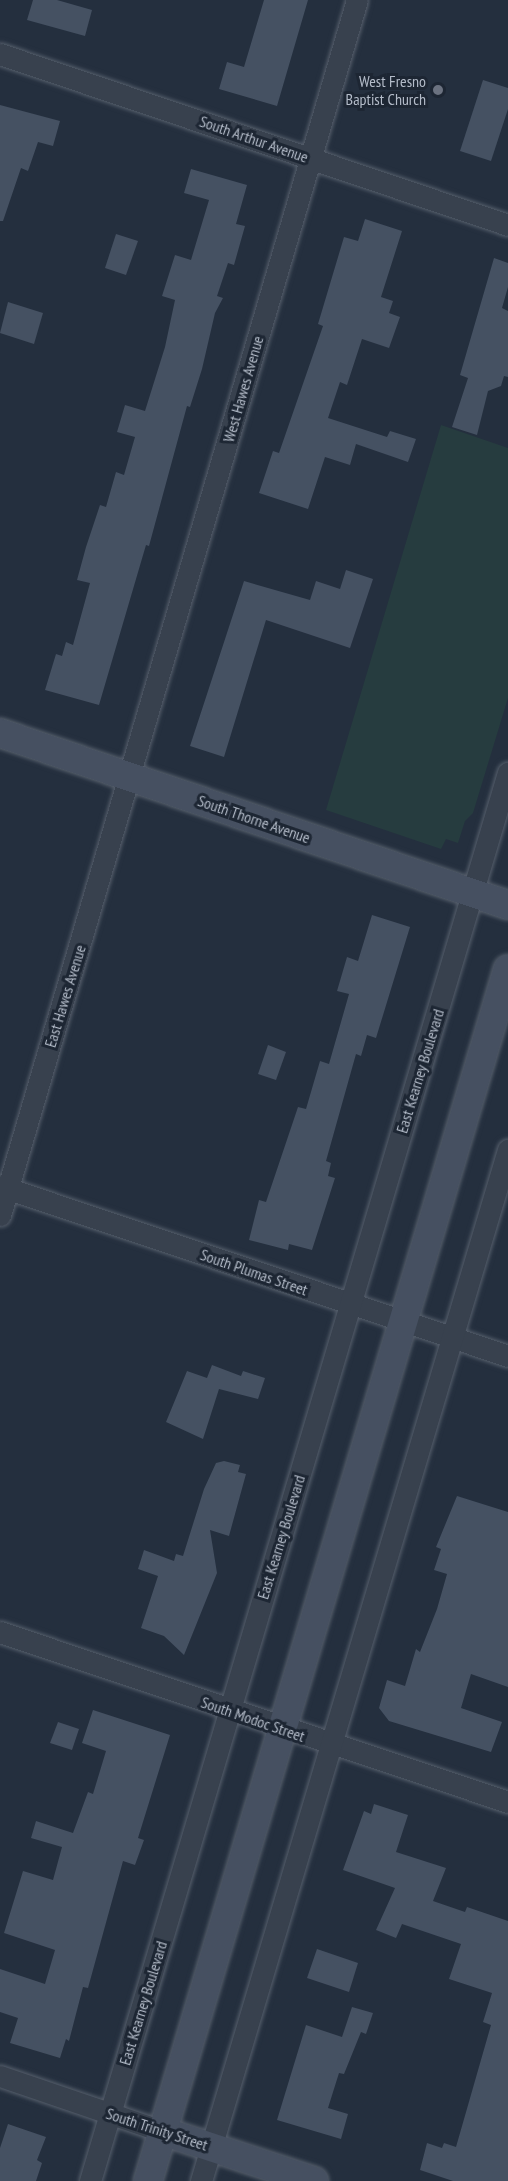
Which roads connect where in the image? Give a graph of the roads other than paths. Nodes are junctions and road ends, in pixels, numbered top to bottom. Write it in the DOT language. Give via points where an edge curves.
graph roads {
  1 [pos="357,0"];
  2 [pos="0,54"];
  3 [pos="310,158"];
  4 [pos="508,225"];
  5 [pos="0,733"];
  6 [pos="508,773"];
  7 [pos="130,777"];
  8 [pos="472,893"];
  9 [pos="508,905"];
  10 [pos="508,969"];
  11 [pos="508,1150"];
  12 [pos="4,1188"];
  13 [pos="0,1215"];
  14 [pos="351,1304"];
  15 [pos="404,1322"];
  16 [pos="452,1338"];
  17 [pos="508,1356"];
  18 [pos="0,1632"];
  19 [pos="230,1711"];
  20 [pos="282,1729"];
  21 [pos="330,1745"];
  22 [pos="508,1802"];
  23 [pos="0,2076"];
  24 [pos="110,2114"];
  25 [pos="162,2131"];
  26 [pos="211,2147"];
  27 [pos="90,2181"];
  28 [pos="148,2181"];
  29 [pos="201,2181"];
  30 [pos="314,2181"];
  1 -- 3 [label="street, West Hawes Avenue"];
  2 -- 3 [label="street, South Arthur Avenue"];
  3 -- 4 [label="street, South Arthur Avenue"];
  3 -- 7 [label="street, West Hawes Avenue"];
  5 -- 7 [label="main road, South Thorne Avenue"];
  6 -- 8 [label="street, East Kearney Boulevard"];
  7 -- 8 [label="main road, South Thorne Avenue"];
  7 -- 12 [label="street, East Hawes Avenue"];
  8 -- 9 [label="main road, South Thorne Avenue"];
  8 -- 14 [label="street, East Kearney Boulevard"];
  10 -- 15 [label="main road"];
  11 -- 16 [label="street"];
  12 -- 13 [label="street, East Hawes Avenue"];
  12 -- 14 [label="street, South Plumas Street"];
  14 -- 15 [label="street, South Plumas Street"];
  14 -- 19 [label="street, East Kearney Boulevard"];
  15 -- 16 [label="street, South Plumas Street"];
  15 -- 20 [label="main road"];
  16 -- 17 [label="street, South Plumas Street"];
  16 -- 21 [label="street"];
  18 -- 19 [label="street, South Modoc Street"];
  19 -- 20 [label="street, South Modoc Street"];
  19 -- 24 [label="street, East Kearney Boulevard"];
  20 -- 21 [label="street, South Modoc Street"];
  20 -- 25 [label="main road"];
  21 -- 22 [label="street, South Modoc Street"];
  21 -- 26 [label="street"];
  23 -- 24 [label="street, South Trinity Street"];
  24 -- 25 [label="street, South Trinity Street"];
  24 -- 27 [label="street, East Kearney Boulevard"];
  25 -- 26 [label="main road, South Trinity Street"];
  25 -- 28 [label="main road"];
  26 -- 29 [label="street"];
  26 -- 30 [label="main road, South Trinity Street"];
}
